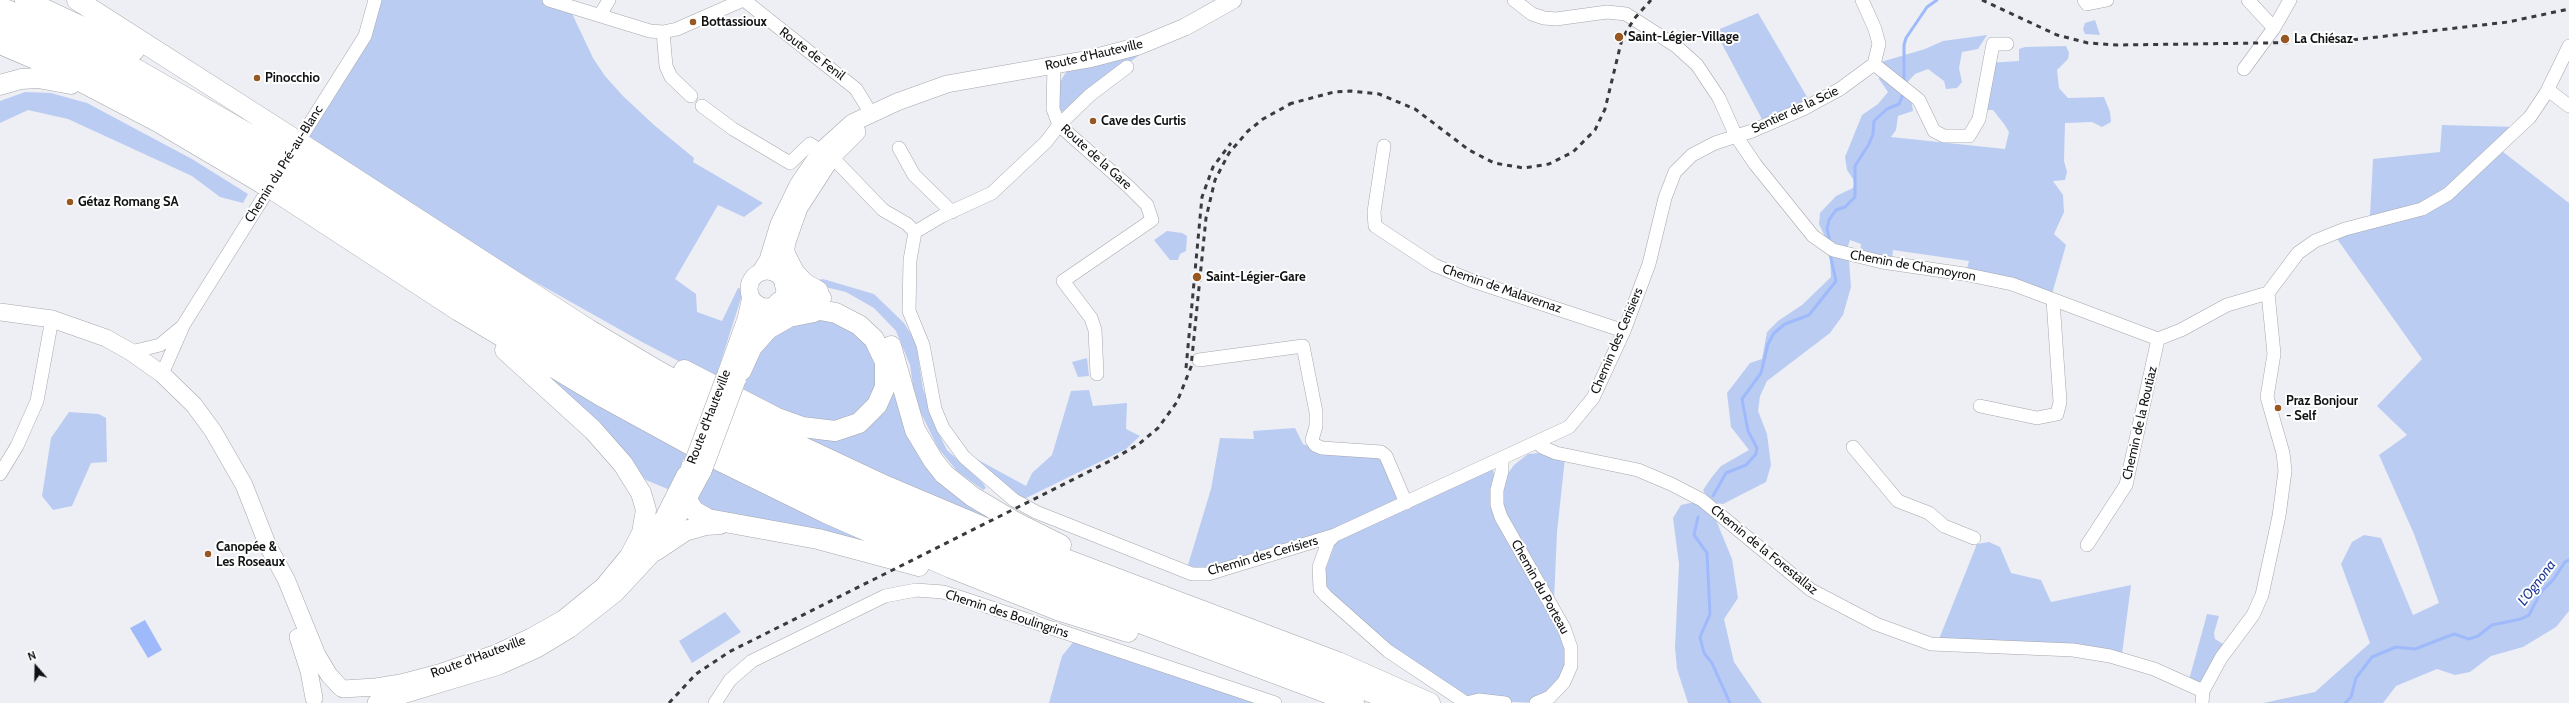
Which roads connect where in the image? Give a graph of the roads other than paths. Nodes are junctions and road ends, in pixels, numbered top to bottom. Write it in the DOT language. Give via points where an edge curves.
graph roads {
  1 [pos="25,0"];
  2 [pos="76,0"];
  3 [pos="375,0"];
  4 [pos="549,0"];
  5 [pos="609,0"];
  6 [pos="743,0"];
  7 [pos="1233,0"];
  8 [pos="1514,0"];
  9 [pos="1862,0"];
  10 [pos="2084,0"];
  11 [pos="2107,0"];
  12 [pos="2248,0"];
  13 [pos="2290,0"];
  14 [pos="1619,6"];
  15 [pos="0,7"];
  16 [pos="600,15"];
  17 [pos="0,26"];
  18 [pos="2274,28"];
  19 [pos="664,32"];
  20 [pos="0,44"];
  21 [pos="2007,44"];
  22 [pos="2569,46"];
  23 [pos="1054,64"];
  24 [pos="1874,64"];
  25 [pos="1127,67"];
  26 [pos="2244,70"];
  27 [pos="0,85"];
  28 [pos="2548,90"];
  29 [pos="691,96"];
  30 [pos="120,101"];
  31 [pos="702,106"];
  32 [pos="2569,106"];
  33 [pos="242,107"];
  34 [pos="872,115"];
  35 [pos="1059,125"];
  36 [pos="1736,136"];
  37 [pos="1384,146"];
  38 [pos="899,148"];
  39 [pos="827,154"];
  40 [pos="283,164"];
  41 [pos="952,212"];
  42 [pos="915,232"];
  43 [pos="785,254"];
  44 [pos="761,271"];
  45 [pos="522,286"];
  46 [pos="779,293"];
  47 [pos="2268,293"];
  48 [pos="750,298"];
  49 [pos="2053,300"];
  50 [pos="834,307"];
  51 [pos="459,311"];
  52 [pos="0,312"];
  53 [pos="52,319"];
  54 [pos="184,324"];
  55 [pos="1624,331"];
  56 [pos="2158,339"];
  57 [pos="131,352"];
  58 [pos="1199,360"];
  59 [pos="162,374"];
  60 [pos="1097,374"];
  61 [pos="735,375"];
  62 [pos="1980,406"];
  63 [pos="1537,442"];
  64 [pos="1853,447"];
  65 [pos="1502,458"];
  66 [pos="697,468"];
  67 [pos="0,474"];
  68 [pos="687,502"];
  69 [pos="1406,503"];
  70 [pos="724,524"];
  71 [pos="1336,535"];
  72 [pos="1974,538"];
  73 [pos="2087,545"];
  74 [pos="268,546"];
  75 [pos="655,551"];
  76 [pos="607,584"];
  77 [pos="1177,600"];
  78 [pos="1060,611"];
  79 [pos="342,688"];
  80 [pos="1327,693"];
  81 [pos="2202,697"];
  82 [pos="313,700"];
  83 [pos="356,703"];
  84 [pos="376,703"];
  85 [pos="715,703"];
  86 [pos="1275,703"];
  87 [pos="1354,703"];
  88 [pos="1399,703"];
  89 [pos="1430,703"];
  90 [pos="1466,703"];
  91 [pos="1505,703"];
  92 [pos="1536,703"];
  1 -- 33 [label="highway" via="118,42"];
  2 -- 33 [label="highway"];
  3 -- 54 [label="street, Chemin du Pré-au-Blanc" via="365,36"];
  4 -- 16 [label="street"];
  5 -- 16 [label="street"];
  6 -- 19 [label="street" via="677,29"];
  6 -- 34 [label="street, Route de Fenil" via="856,89"];
  7 -- 23 [label="main road, Route d'Hauteville" via="1159,39 1110,54"];
  8 -- 14 [label="street, Chemin de Chamoyron" via="1532,14 1556,19"];
  9 -- 24 [label="street" via="1879,44"];
  10 -- 11 [label="street" via="2087,4"];
  12 -- 18 [label="street"];
  13 -- 18 [label="street"];
  14 -- 36 [label="street, Chemin de Chamoyron" via="1626,14 1676,46 1697,65 1719,98"];
  15 -- 40 [label="highway" via="71,37 136,69"];
  16 -- 19 [label="street" via="650,31"];
  17 -- 40 [label="highway" via="53,48"];
  18 -- 26 [label="street"];
  19 -- 29 [label="street" via="666,66 672,77"];
  20 -- 30 [label="highway" via="47,64"];
  21 -- 24 [label="street" via="1993,44 1979,119 1969,136 1944,136 1934,131 1919,100"];
  22 -- 28 [label="street"];
  23 -- 34 [label="main road, Route d'Hauteville" via="947,84 897,102"];
  23 -- 35 [label="street, Route de la Gare" via="1054,109"];
  24 -- 36 [label="street, Sentier de la Scie" via="1840,89 1804,109"];
  25 -- 35 [label="street" via="1090,95"];
  27 -- 30 [label="highway" via="21,79 52,79"];
  28 -- 32 [label="street"];
  28 -- 47 [label="street" via="2530,117 2448,194 2422,209 2346,229 2315,242 2298,253"];
  30 -- 40 [label="highway" via="182,135"];
  31 -- 39 [label="street" via="733,129 790,163 810,144"];
  33 -- 40 [label="highway"];
  34 -- 39 [label="main road, Route d'Hauteville"];
  35 -- 41 [label="street" via="1046,142 992,193"];
  35 -- 60 [label="street, Route de la Gare" via="1147,205 1152,220 1062,281 1091,318 1095,330"];
  36 -- 49 [label="street, Chemin de Chamoyron" via="1755,164 1822,245 1839,253 2012,284"];
  36 -- 55 [label="street, Chemin des Cerisiers" via="1692,155 1675,172 1665,198 1649,264"];
  37 -- 55 [label="street, Chemin de Malavernaz" via="1374,226 1434,265 1470,280"];
  38 -- 41 [label="street" via="914,175"];
  39 -- 42 [label="street" via="883,210 907,224"];
  39 -- 43 [label="main road, Route d'Hauteville" via="799,208"];
  39 -- 44 [label="main road, Route d'Hauteville" via="788,202 772,241 768,260"];
  40 -- 45 [label="highway"];
  40 -- 51 [label="highway"];
  40 -- 80 [label="highway" via="559,352 682,423 872,516 984,564"];
  40 -- 88 [label="highway" via="568,337 689,407 766,447 880,501 979,543"];
  41 -- 42 [label="street"];
  42 -- 71 [label="street, Chemin des Cerisiers" via="910,256 908,307 923,345 935,409 943,428 964,457 1014,500 1071,527 1192,574 1208,574"];
  43 -- 46 [label="main road, Route d'Hauteville"];
  43 -- 50 [label="highway" via="798,278"];
  44 -- 46 [label="main road" via="772,271"];
  44 -- 48 [label="main road" via="750,281"];
  45 -- 50 [label="highway" via="777,418 802,428 822,431 847,428 869,414 880,399 886,374 883,355 870,333"];
  45 -- 77 [label="highway" via="660,372 848,469 1002,535"];
  46 -- 48 [label="main road" via="758,305"];
  46 -- 50 [label="highway"];
  46 -- 61 [label="main road, Route d'Hauteville" via="759,322"];
  47 -- 56 [label="street" via="2228,305"];
  47 -- 81 [label="street" via="2274,354 2267,397 2283,453 2285,471 2279,516 2262,595 2253,615 2221,658"];
  48 -- 61 [label="main road, Route d'Hauteville"];
  49 -- 56 [label="street, Chemin de Chamoyron"];
  49 -- 62 [label="street" via="2060,402 2057,414 2037,418"];
  50 -- 61 [label="highway" via="798,314 772,325 759,338"];
  50 -- 77 [label="highway" via="864,316 882,332 896,356 909,412 918,436 933,460 957,485 1017,523"];
  51 -- 76 [label="highway" via="578,415 614,454 639,489 646,510 642,533 630,556"];
  51 -- 78 [label="highway" via="638,417 767,485 905,548"];
  52 -- 53 [label="main road"];
  53 -- 57 [label="main road" via="90,331"];
  53 -- 67 [label="street" via="37,401 17,446"];
  54 -- 57 [label="street, Chemin du Pré-au-Blanc" via="160,345"];
  54 -- 59 [label="street, Chemin du Pré-au-Blanc"];
  55 -- 63 [label="street, Chemin des Cerisiers" via="1586,409 1569,426"];
  56 -- 73 [label="street, Chemin de la Routiaz" via="2126,485"];
  57 -- 59 [label="main road"];
  58 -- 69 [label="street" via="1303,346 1316,412 1312,440 1315,445 1322,448 1381,452 1386,456"];
  59 -- 74 [label="main road" via="194,405 213,431 244,485"];
  61 -- 66 [label="main road, Route d'Hauteville, bridge"];
  63 -- 65 [label="street, Chemin des Cerisiers"];
  63 -- 81 [label="street, Chemin de la Forestallaz" via="1556,453 1638,470 1702,500 1811,590 1876,624 1931,644 2073,650 2110,656 2154,669"];
  64 -- 72 [label="street" via="1898,500 1928,513 1944,526"];
  65 -- 69 [label="street, Chemin des Cerisiers"];
  65 -- 92 [label="street, Chemin du Porteau" via="1497,490 1497,505 1501,517 1564,628 1571,648 1570,666 1564,682 1550,697"];
  66 -- 68 [label="highway" via="684,491"];
  66 -- 76 [label="main road, Route d'Hauteville" via="654,533"];
  68 -- 70 [label="highway" via="702,516"];
  68 -- 75 [label="main road, Route d'Hauteville"];
  69 -- 71 [label="street, Chemin des Cerisiers"];
  70 -- 75 [label="highway" via="706,525 685,531"];
  70 -- 78 [label="highway" via="779,532 861,550 983,584"];
  71 -- 90 [label="street" via="1328,542 1319,567 1320,589 1388,651"];
  74 -- 79 [label="main road" via="281,568 317,655"];
  74 -- 82 [label="main road" via="276,583 305,657"];
  75 -- 84 [label="main road, Route d'Hauteville" via="601,606 537,649 478,673"];
  76 -- 79 [label="main road, Route d'Hauteville" via="558,622 497,653 401,683 376,688"];
  77 -- 89 [label="highway" via="1338,662"];
  78 -- 80 [label="highway"];
  79 -- 82 [label="main road, Route d'Hauteville" via="325,688"];
  79 -- 83 [label="main road" via="350,693"];
  80 -- 87 [label="highway"];
  85 -- 86 [label="street, Chemin des Boulingrins" via="730,680 752,661 885,596 916,590 943,592 959,597"];
  90 -- 91 [label="street" via="1478,700"];
}
